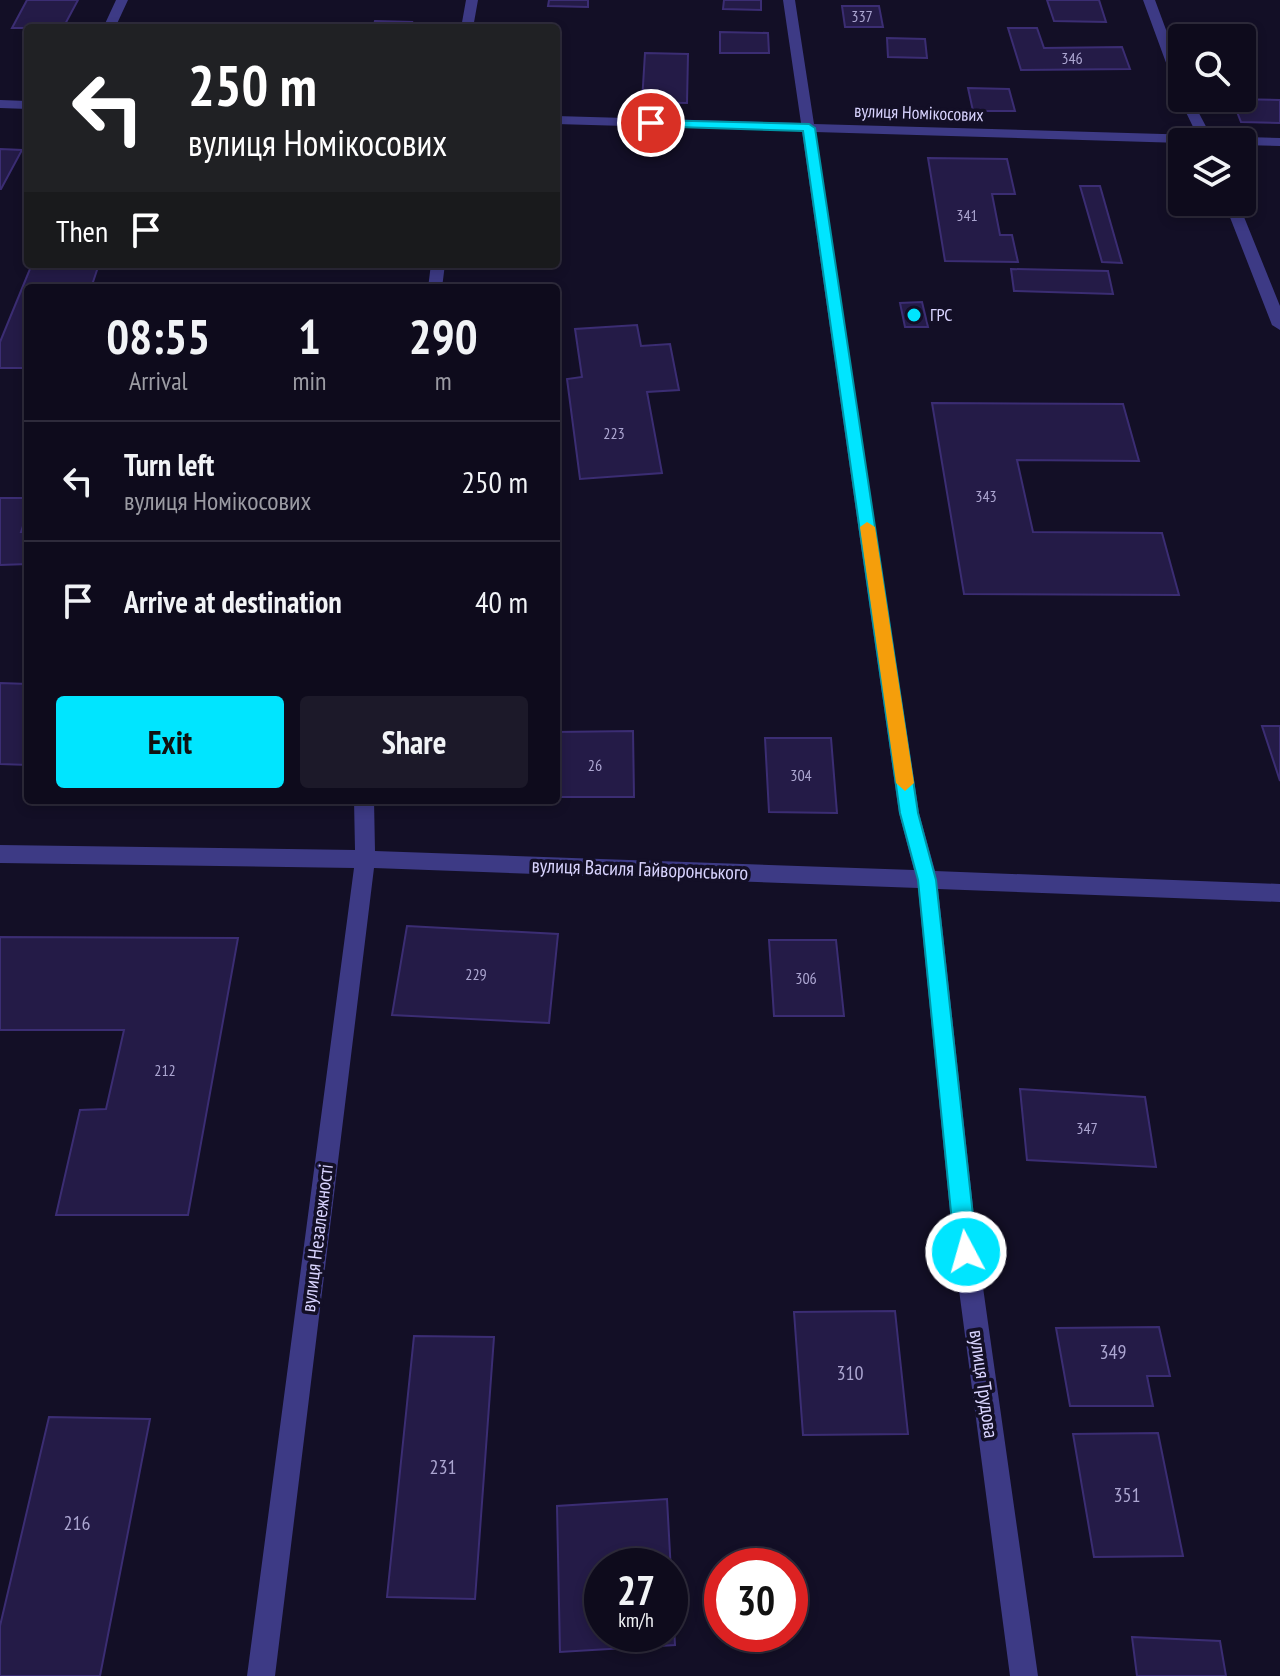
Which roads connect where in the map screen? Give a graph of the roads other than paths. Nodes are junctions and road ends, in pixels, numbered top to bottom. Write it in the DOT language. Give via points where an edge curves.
graph roads {
  1 [pos="122,0"];
  2 [pos="472,0"];
  3 [pos="789,0"];
  4 [pos="1149,0"];
  5 [pos="111,24"];
  6 [pos="468,24"];
  7 [pos="1168,52"];
  8 [pos="0,104"];
  9 [pos="24,105"];
  10 [pos="560,120"];
  11 [pos="809,128"];
  12 [pos="1168,140"];
  13 [pos="1256,142"];
  14 [pos="1280,142"];
  15 [pos="1237,216"];
  16 [pos="1280,325"];
  17 [pos="364,804"];
  18 [pos="0,854"];
  19 [pos="365,860"];
  20 [pos="927,880"];
  21 [pos="1280,893"];
  22 [pos="261,1676"];
  23 [pos="1024,1676"];
  1 -- 5 [label="street"];
  2 -- 6 [label="street"];
  3 -- 11 [label="street, вулиця Трудова"];
  4 -- 7 [label="street"];
  8 -- 9 [label="street"];
  10 -- 11 [label="street, вулиця Номікосових"];
  11 -- 12 [label="street, вулиця Номікосових"];
  11 -- 20 [label="street, вулиця Трудова" via="909,813"];
  13 -- 14 [label="street, вулиця Номікосових"];
  15 -- 16 [label="street"];
  17 -- 19 [label="street, вулиця Незалежності"];
  18 -- 19 [label="street, вулиця Василя Гайворонського"];
  19 -- 20 [label="street, вулиця Василя Гайворонського"];
  19 -- 22 [label="street, вулиця Незалежності"];
  20 -- 21 [label="street, вулиця Василя Гайворонського"];
  20 -- 23 [label="street, вулиця Трудова" via="966,1252"];
}
